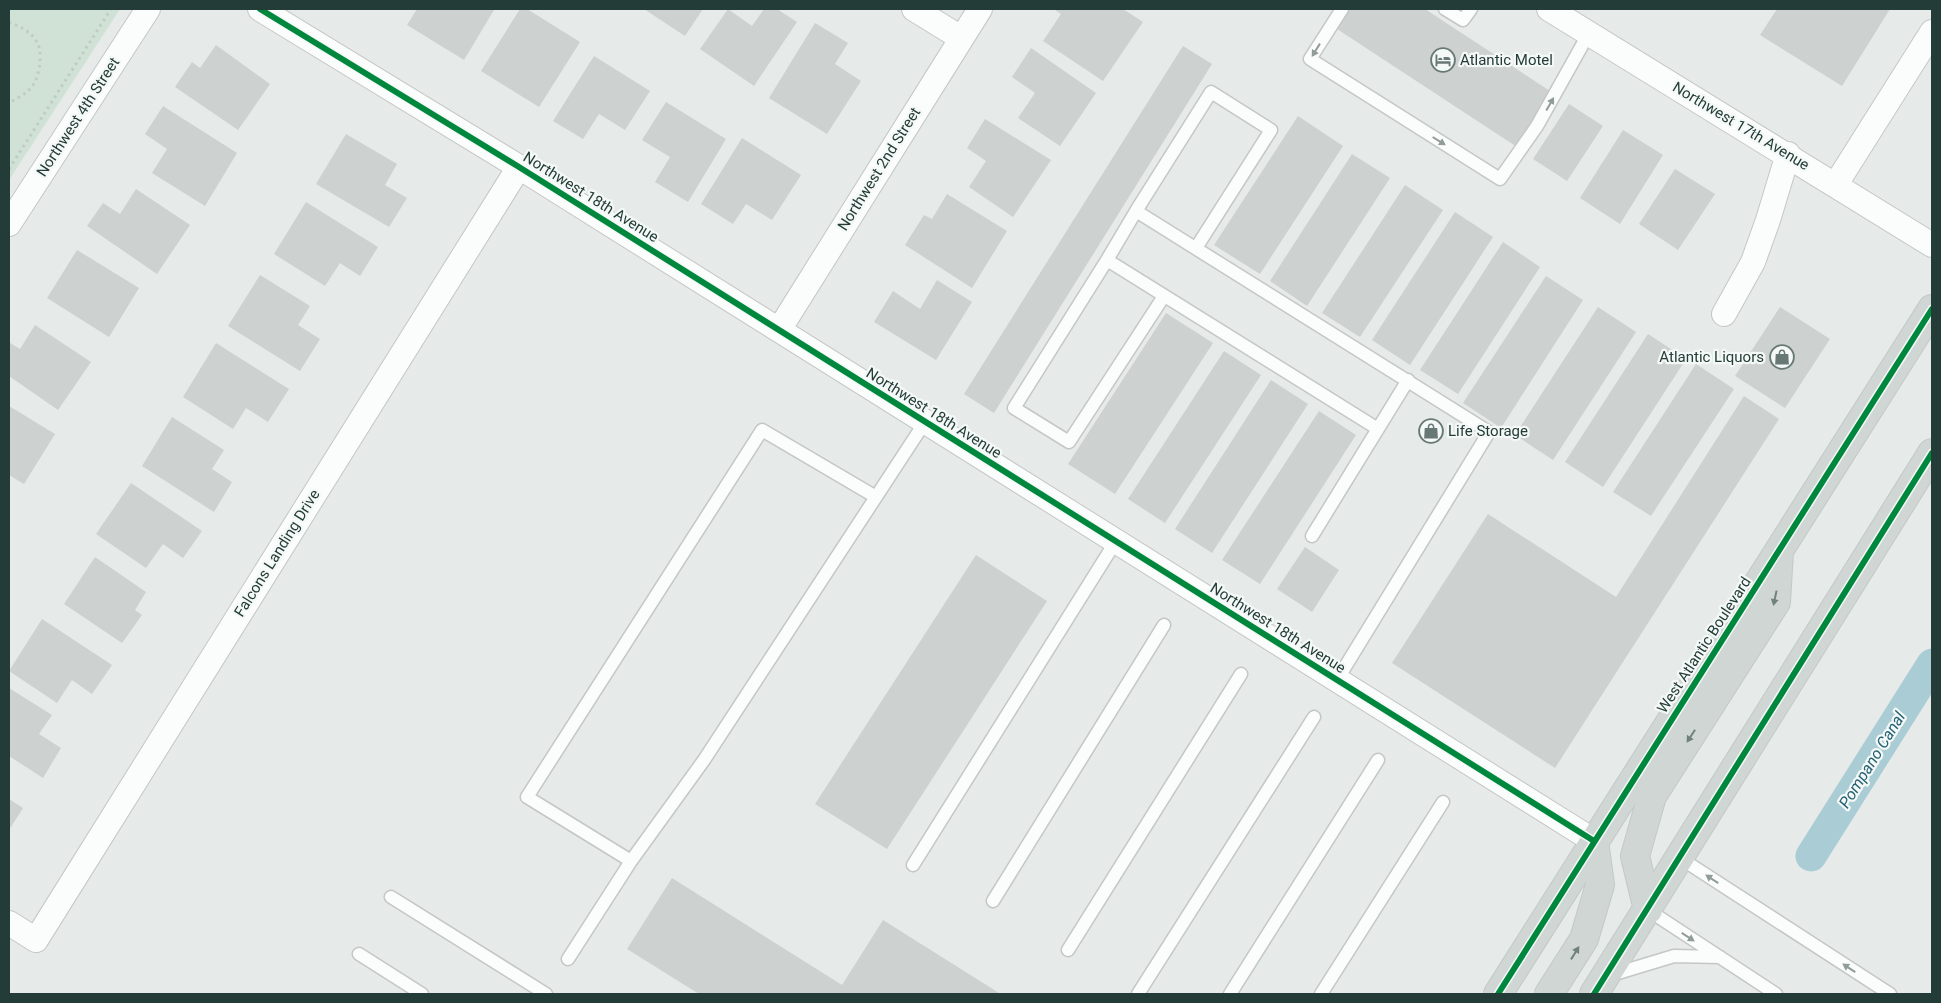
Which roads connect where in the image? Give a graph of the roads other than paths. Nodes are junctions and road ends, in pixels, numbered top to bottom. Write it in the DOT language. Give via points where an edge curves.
graph roads {
  1 [pos="148,9"];
  2 [pos="260,9"];
  3 [pos="914,9"];
  4 [pos="980,9"];
  5 [pos="1342,9"];
  6 [pos="1445,9"];
  7 [pos="1471,9"];
  8 [pos="1549,9"];
  9 [pos="1932,32"];
  10 [pos="1589,33"];
  11 [pos="961,38"];
  12 [pos="1788,154"];
  13 [pos="519,167"];
  14 [pos="1836,184"];
  15 [pos="1136,211"];
  16 [pos="9,224"];
  17 [pos="1932,245"];
  18 [pos="1196,248"];
  19 [pos="1107,260"];
  20 [pos="1164,296"];
  21 [pos="1932,309"];
  22 [pos="1724,314"];
  23 [pos="779,330"];
  24 [pos="1408,380"];
  25 [pos="925,422"];
  26 [pos="1378,429"];
  27 [pos="1932,453"];
  28 [pos="876,496"];
  29 [pos="1312,536"];
  30 [pos="1116,542"];
  31 [pos="1779,550"];
  32 [pos="1164,625"];
  33 [pos="1241,674"];
  34 [pos="1337,680"];
  35 [pos="1314,718"];
  36 [pos="1378,760"];
  37 [pos="1443,802"];
  38 [pos="1594,841"];
  39 [pos="1680,858"];
  40 [pos="632,861"];
  41 [pos="913,865"];
  42 [pos="391,897"];
  43 [pos="993,901"];
  44 [pos="1648,910"];
  45 [pos="9,923"];
  46 [pos="1068,950"];
  47 [pos="359,954"];
  48 [pos="1720,958"];
  49 [pos="568,959"];
  50 [pos="1600,986"];
  51 [pos="422,994"];
  52 [pos="546,994"];
  53 [pos="1138,994"];
  54 [pos="1230,994"];
  55 [pos="1321,994"];
  56 [pos="1498,994"];
  57 [pos="1549,994"];
  58 [pos="1776,994"];
  59 [pos="1890,994"];
  1 -- 16 [label="street, Northwest 4th Street"];
  2 -- 13 [label="street, Northwest 18th Avenue"];
  3 -- 11 [label="street"];
  4 -- 11 [label="street, Northwest 2nd Street"];
  5 -- 10 [label="lane, one-way" via="1310,59 1500,180 1537,126"];
  6 -- 7 [label="lane" via="1463,20"];
  8 -- 10 [label="street, Northwest 17th Avenue"];
  9 -- 14 [label="street"];
  10 -- 12 [label="street, Northwest 17th Avenue"];
  11 -- 23 [label="street, Northwest 2nd Street"];
  12 -- 14 [label="street, Northwest 17th Avenue"];
  12 -- 22 [label="street" via="1753,262"];
  13 -- 23 [label="street, Northwest 18th Avenue"];
  13 -- 45 [label="street, Falcons Landing Drive" via="36,940"];
  14 -- 17 [label="street, Northwest 17th Avenue"];
  15 -- 18 [label="lane"];
  15 -- 18 [label="lane" via="1211,92 1272,130"];
  15 -- 19 [label="lane"];
  18 -- 24 [label="lane"];
  19 -- 20 [label="lane"];
  19 -- 20 [label="lane" via="1014,408 1069,442"];
  20 -- 26 [label="lane"];
  21 -- 31 [label="main road, West Atlantic Boulevard"];
  23 -- 25 [label="street, Northwest 18th Avenue"];
  24 -- 26 [label="lane"];
  24 -- 34 [label="lane" via="1489,432"];
  25 -- 28 [label="lane"];
  25 -- 30 [label="street, Northwest 18th Avenue"];
  26 -- 29 [label="lane"];
  27 -- 39 [label="main road"];
  28 -- 40 [label="lane" via="704,760"];
  28 -- 40 [label="lane" via="762,430 527,797"];
  30 -- 34 [label="street, Northwest 18th Avenue"];
  30 -- 41 [label="lane"];
  31 -- 38 [label="main road, West Atlantic Boulevard"];
  31 -- 44 [label="main road, one-way" via="1776,602 1652,796 1635,856"];
  32 -- 43 [label="lane"];
  33 -- 46 [label="lane"];
  34 -- 38 [label="street, Northwest 18th Avenue"];
  35 -- 53 [label="lane"];
  36 -- 54 [label="lane"];
  37 -- 55 [label="lane"];
  38 -- 56 [label="main road, West Atlantic Boulevard"];
  57 -- 38 [label="main road, one-way" via="1584,939 1600,885"];
  39 -- 44 [label="main road"];
  59 -- 39 [label="lane, one-way"];
  40 -- 49 [label="lane"];
  42 -- 52 [label="lane"];
  44 -- 48 [label="lane, one-way"];
  44 -- 50 [label="main road"];
  47 -- 51 [label="lane"];
  48 -- 50 [label="lane" via="1674,956"];
  48 -- 58 [label="lane"];
}
